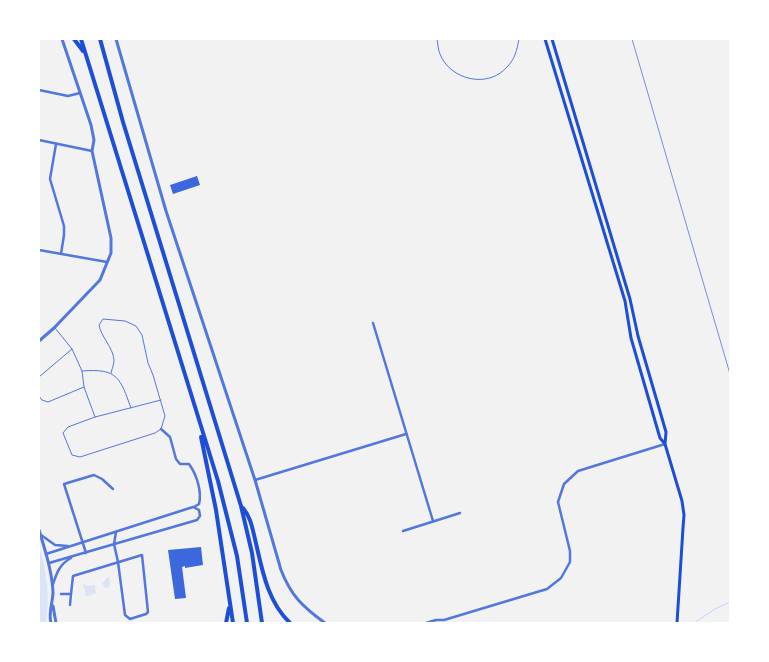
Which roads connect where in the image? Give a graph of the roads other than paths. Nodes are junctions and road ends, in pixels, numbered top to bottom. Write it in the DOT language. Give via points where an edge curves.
graph roads {
  1 [pos="62,39"];
  2 [pos="74,39"];
  3 [pos="80,39"];
  4 [pos="100,39"];
  5 [pos="116,39"];
  6 [pos="437,39"];
  7 [pos="519,39"];
  8 [pos="545,39"];
  9 [pos="552,39"];
  10 [pos="85,54"];
  11 [pos="39,90"];
  12 [pos="80,93"];
  13 [pos="39,140"];
  14 [pos="56,144"];
  15 [pos="92,151"];
  16 [pos="39,250"];
  17 [pos="61,254"];
  18 [pos="107,262"];
  19 [pos="373,323"];
  20 [pos="54,328"];
  21 [pos="39,341"];
  22 [pos="72,349"];
  23 [pos="82,371"];
  24 [pos="111,373"];
  25 [pos="39,377"];
  26 [pos="84,387"];
  27 [pos="39,396"];
  28 [pos="161,400"];
  29 [pos="131,408"];
  30 [pos="197,415"];
  31 [pos="95,417"];
  32 [pos="161,429"];
  33 [pos="406,434"];
  34 [pos="666,444"];
  35 [pos="255,480"];
  36 [pos="112,489"];
  37 [pos="241,506"];
  38 [pos="193,507"];
  39 [pos="460,513"];
  40 [pos="434,521"];
  41 [pos="403,531"];
  42 [pos="40,532"];
  43 [pos="116,532"];
  44 [pos="83,543"];
  45 [pos="114,544"];
  46 [pos="73,546"];
  47 [pos="86,553"];
  48 [pos="46,554"];
  49 [pos="75,556"];
  50 [pos="118,562"];
  51 [pos="48,563"];
  52 [pos="52,585"];
  53 [pos="61,594"];
  54 [pos="71,594"];
  55 [pos="229,603"];
  56 [pos="52,604"];
  57 [pos="70,605"];
  58 [pos="444,621"];
  59 [pos="50,622"];
  60 [pos="677,622"];
  61 [pos="56,623"];
  62 [pos="226,623"];
  63 [pos="233,623"];
  64 [pos="247,623"];
  65 [pos="262,623"];
  66 [pos="290,623"];
  67 [pos="325,623"];
  68 [pos="426,623"];
  69 [pos="441,623"];
  1 -- 12 [label="street"];
  2 -- 10 [label="highway"];
  3 -- 10 [label="highway"];
  4 -- 37 [label="highway"];
  5 -- 35 [label="street" via="166,211"];
  6 -- 7 [label="lane" via="440,55 449,68 462,77 478,80 493,77 507,68 516,55"];
  8 -- 34 [label="main road" via="625,301 631,338 660,438"];
  9 -- 34 [label="main road" via="631,300 638,336 666,432"];
  10 -- 30 [label="highway"];
  11 -- 12 [label="street" via="68,96"];
  12 -- 15 [label="street" via="91,125 94,140"];
  13 -- 14 [label="street"];
  14 -- 15 [label="street"];
  14 -- 17 [label="street" via="50,179 64,226"];
  15 -- 18 [label="street" via="111,238 111,253"];
  16 -- 17 [label="street"];
  17 -- 18 [label="street"];
  18 -- 20 [label="street" via="100,280"];
  19 -- 33 [label="street"];
  20 -- 21 [label="street"];
  20 -- 22 [label="lane"];
  22 -- 23 [label="lane"];
  22 -- 25 [label="lane"];
  23 -- 24 [label="lane"];
  23 -- 26 [label="lane"];
  24 -- 28 [label="lane" via="114,360 100,331 99,325 103,319 125,321 136,326 142,335 148,363"];
  24 -- 29 [label="lane" via="121,382"];
  26 -- 27 [label="lane" via="48,402"];
  26 -- 31 [label="lane"];
  28 -- 29 [label="lane"];
  28 -- 32 [label="lane" via="165,416"];
  29 -- 31 [label="lane"];
  30 -- 55 [label="highway" via="216,510"];
  30 -- 64 [label="highway" via="229,520"];
  31 -- 32 [label="lane" via="68,427 63,433 72,455 80,457"];
  32 -- 38 [label="street" via="170,437 176,459 180,464 189,464 193,469 201,496 199,504"];
  33 -- 35 [label="street"];
  33 -- 40 [label="street"];
  34 -- 58 [label="street" via="578,471 564,484 558,502 570,551 570,562 553,586"];
  34 -- 60 [label="main road" via="684,515"];
  35 -- 67 [label="street" via="286,584 300,603"];
  36 -- 44 [label="street" via="94,475 64,484"];
  37 -- 65 [label="highway" via="252,553"];
  37 -- 66 [label="highway" via="249,516 272,599"];
  38 -- 43 [label="street"];
  38 -- 45 [label="street" via="199,510 200,516 197,520"];
  39 -- 40 [label="street"];
  40 -- 41 [label="street"];
  42 -- 46 [label="street" via="55,545"];
  42 -- 48 [label="street"];
  43 -- 44 [label="street"];
  43 -- 45 [label="street"];
  44 -- 46 [label="street"];
  44 -- 47 [label="street"];
  45 -- 47 [label="street"];
  45 -- 50 [label="street"];
  46 -- 48 [label="street"];
  47 -- 49 [label="street"];
  48 -- 51 [label="street"];
  49 -- 51 [label="street"];
  49 -- 52 [label="street" via="60,566"];
  50 -- 50 [label="street" via="125,615 130,618 146,614 149,610 142,555"];
  50 -- 54 [label="street" via="73,576"];
  51 -- 52 [label="street"];
  52 -- 56 [label="street"];
  53 -- 54 [label="street"];
  54 -- 57 [label="street"];
  55 -- 62 [label="highway"];
  55 -- 63 [label="highway"];
  56 -- 59 [label="street"];
  56 -- 61 [label="street"];
  58 -- 68 [label="street"];
  58 -- 69 [label="street"];
}
